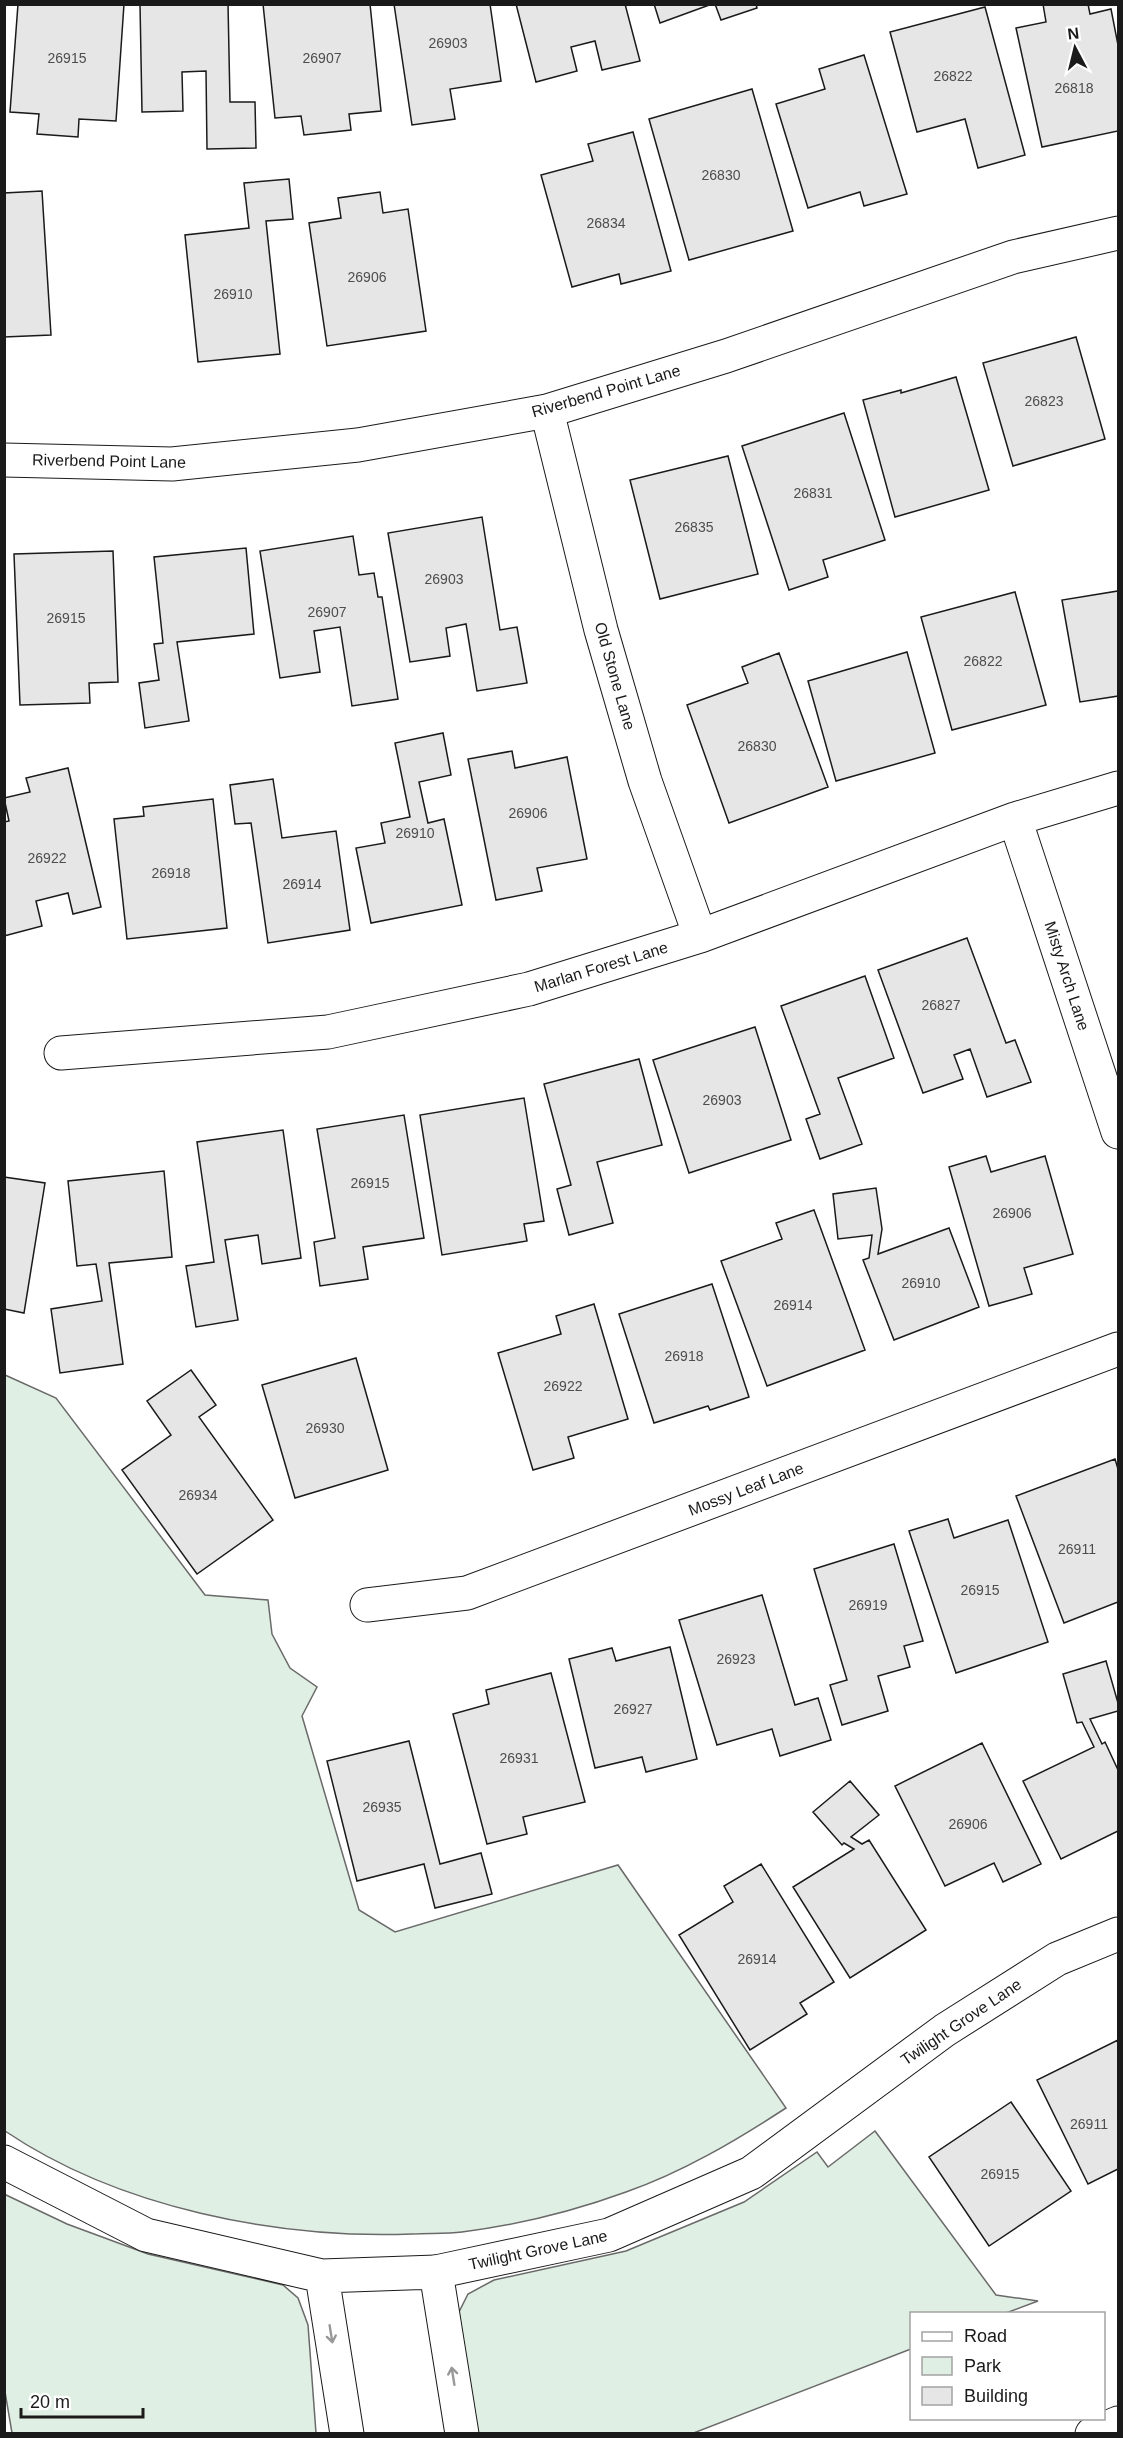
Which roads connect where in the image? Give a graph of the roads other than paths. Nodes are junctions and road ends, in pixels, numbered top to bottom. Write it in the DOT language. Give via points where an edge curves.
graph roads {
  1 [pos="1119,233"];
  2 [pos="547,411"];
  3 [pos="4,460"];
  4 [pos="1119,788"];
  5 [pos="1015,819"];
  6 [pos="700,936"];
  7 [pos="61,1053"];
  8 [pos="1119,1132"];
  9 [pos="1119,1349"];
  10 [pos="367,1605"];
  11 [pos="1119,1934"];
  12 [pos="4,2162"];
  13 [pos="436,2272"];
  14 [pos="322,2276"];
  15 [pos="1119,2423"];
  16 [pos="347,2433"];
  17 [pos="462,2433"];
  18 [pos="1092,2433"];
  1 -- 2 [label="street, Riverbend Point Lane" via="1013,257 726,356"];
  2 -- 3 [label="street, Riverbend Point Lane" via="358,445 172,464"];
  2 -- 6 [label="street, Old Stone Lane" via="604,641 645,781"];
  4 -- 5 [label="street, Marlan Forest Lane"];
  5 -- 6 [label="street, Marlan Forest Lane"];
  5 -- 8 [label="street, Misty Arch Lane"];
  6 -- 7 [label="street, Marlan Forest Lane" via="529,989 328,1032"];
  9 -- 10 [label="street, Mossy Leaf Lane" via="467,1593"];
  11 -- 13 [label="street, Twilight Grove Lane" via="1057,1959 945,2030 751,2173 609,2235"];
  12 -- 14 [label="street, Twilight Grove Lane" via="146,2235"];
  13 -- 14 [label="street, Twilight Grove Lane"];
  17 -- 13 [label="street, one-way"];
  14 -- 16 [label="street, one-way"];
  15 -- 18 [label="street"];
}
